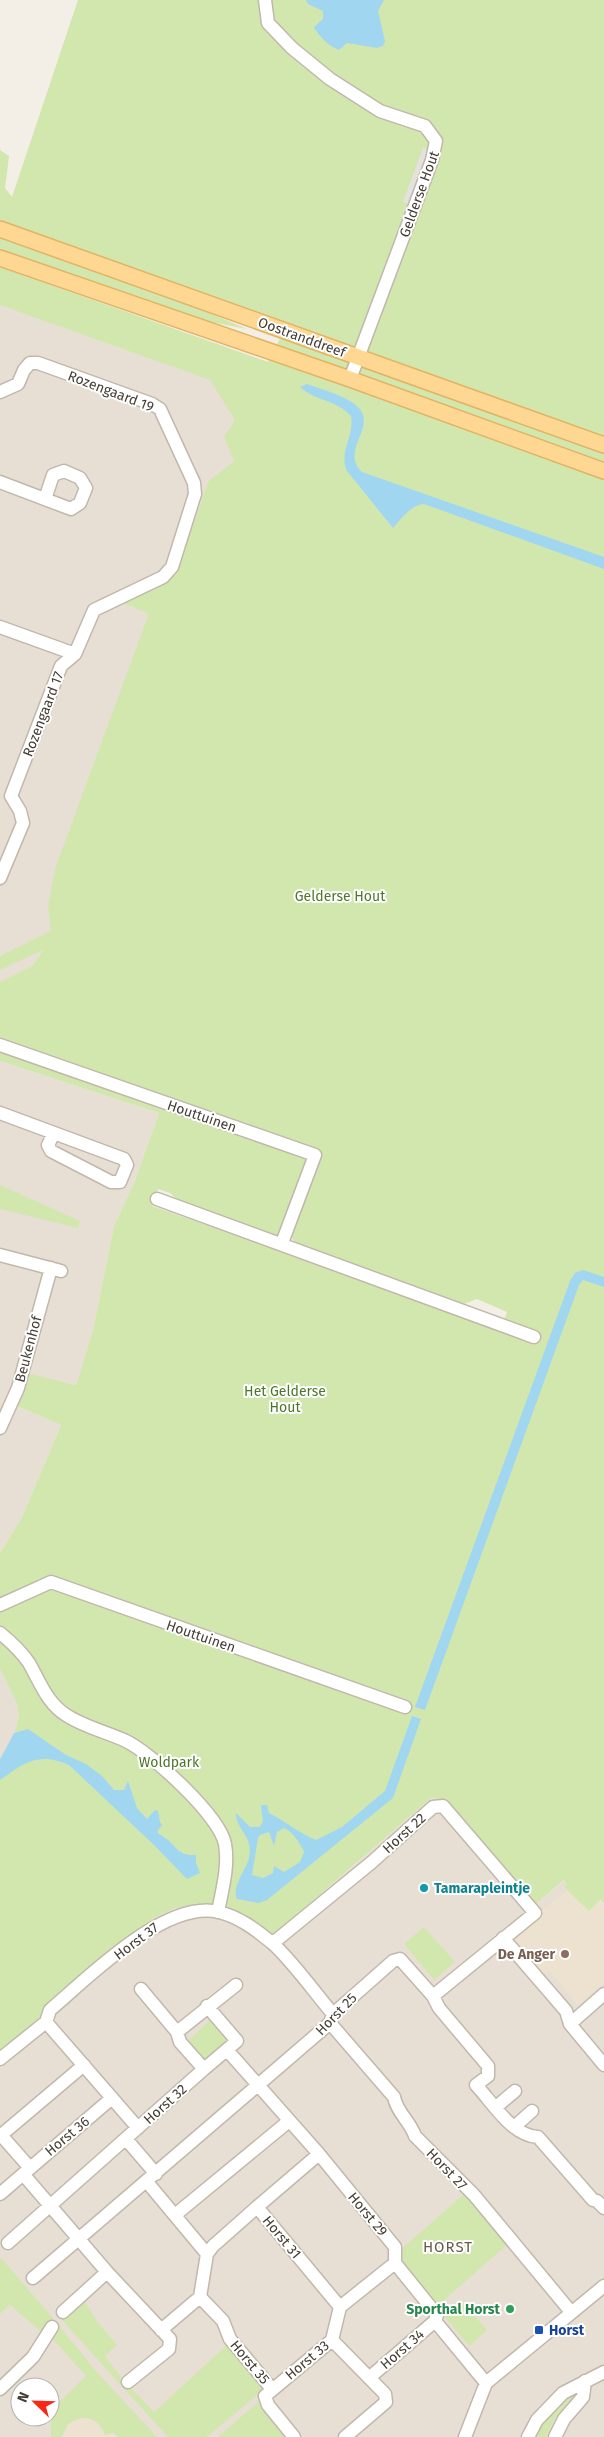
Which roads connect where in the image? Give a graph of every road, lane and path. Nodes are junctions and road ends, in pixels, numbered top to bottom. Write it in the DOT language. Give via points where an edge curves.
graph roads {
  1 [pos="265,0"];
  2 [pos="0,229"];
  3 [pos="0,258"];
  4 [pos="358,357"];
  5 [pos="350,379"];
  6 [pos="0,392"];
  7 [pos="604,446"];
  8 [pos="604,471"];
  9 [pos="0,482"];
  10 [pos="45,499"];
  11 [pos="94,610"];
  12 [pos="0,626"];
  13 [pos="75,654"];
  14 [pos="6,795"];
  15 [pos="0,878"];
  16 [pos="0,1045"];
  17 [pos="0,1113"];
  18 [pos="54,1133"];
  19 [pos="157,1199"];
  20 [pos="282,1243"];
  21 [pos="0,1255"];
  22 [pos="534,1337"];
  23 [pos="0,1428"];
  24 [pos="0,1605"];
  25 [pos="0,1633"];
  26 [pos="405,1707"];
  27 [pos="218,1912"];
  28 [pos="503,1938"];
  29 [pos="273,1943"];
  30 [pos="236,1985"];
  31 [pos="141,1989"];
  32 [pos="604,1994"];
  33 [pos="433,1996"];
  34 [pos="207,2006"];
  35 [pos="331,2018"];
  36 [pos="46,2022"];
  37 [pos="570,2024"];
  38 [pos="177,2032"];
  39 [pos="227,2050"];
  40 [pos="0,2059"];
  41 [pos="84,2065"];
  42 [pos="604,2065"];
  43 [pos="204,2069"];
  44 [pos="258,2085"];
  45 [pos="515,2091"];
  46 [pos="112,2098"];
  47 [pos="496,2106"];
  48 [pos="532,2111"];
  49 [pos="289,2121"];
  50 [pos="514,2127"];
  51 [pos="138,2128"];
  52 [pos="1,2136"];
  53 [pos="126,2139"];
  54 [pos="319,2154"];
  55 [pos="27,2171"];
  56 [pos="152,2178"];
  57 [pos="0,2194"];
  58 [pos="51,2205"];
  59 [pos="257,2207"];
  60 [pos="604,2208"];
  61 [pos="176,2216"];
  62 [pos="80,2239"];
  63 [pos="8,2243"];
  64 [pos="207,2254"];
  65 [pos="395,2263"];
  66 [pos="107,2272"];
  67 [pos="33,2278"];
  68 [pos="604,2286"];
  69 [pos="200,2297"];
  70 [pos="340,2307"];
  71 [pos="62,2312"];
  72 [pos="571,2312"];
  73 [pos="434,2321"];
  74 [pos="52,2327"];
  75 [pos="161,2330"];
  76 [pos="332,2340"];
  77 [pos="604,2372"];
  78 [pos="369,2378"];
  79 [pos="585,2381"];
  80 [pos="128,2382"];
  81 [pos="2,2383"];
  82 [pos="486,2383"];
  83 [pos="272,2389"];
  84 [pos="294,2437"];
  85 [pos="345,2437"];
  86 [pos="465,2437"];
  87 [pos="528,2437"];
  88 [pos="555,2437"];
  1 -- 4 [label="street, Gelderse Hout" via="268,23 292,48 330,79 380,111 425,126 436,142"];
  2 -- 4 [label="main road, Oostranddreef"];
  3 -- 5 [label="main road, Oostranddreef"];
  4 -- 5 [label="street, Gelderse Hout"];
  4 -- 7 [label="main road, Oostranddreef"];
  5 -- 8 [label="main road, Oostranddreef"];
  6 -- 11 [label="street, Rozengaard 19" via="18,384 30,363 38,363 152,404 160,409 194,483 194,494 172,566 163,577"];
  9 -- 10 [label="street"];
  11 -- 13 [label="street, Rozengaard 17"];
  12 -- 13 [label="street"];
  13 -- 14 [label="street, Rozengaard 17" via="61,666"];
  14 -- 15 [label="street" via="20,811 23,823"];
  16 -- 20 [label="street, Houttuinen" via="315,1155"];
  17 -- 18 [label="street"];
  18 -- 18 [label="street" via="48,1145 51,1151 111,1182 120,1182 127,1165 124,1159"];
  19 -- 20 [label="street"];
  20 -- 22 [label="street"];
  21 -- 23 [label="street, Beukenhof" via="56,1270 18,1388"];
  24 -- 26 [label="street, Houttuinen" via="51,1582"];
  25 -- 27 [label="street" via="18,1648 48,1699 66,1715 128,1742 145,1753 218,1826 225,1842 227,1863"];
  27 -- 29 [label="street, Horst 37" via="246,1923"];
  27 -- 36 [label="street, Horst 37" via="183,1915 162,1921 50,2010"];
  28 -- 29 [label="street, Horst 22" via="535,1913 443,1806 433,1807"];
  28 -- 33 [label="street, Horst 22"];
  28 -- 37 [label="street" via="566,2011"];
  29 -- 35 [label="street, Horst 27"];
  30 -- 34 [label="street"];
  31 -- 38 [label="street"];
  32 -- 37 [label="street"];
  33 -- 35 [label="street, Horst 25" via="400,1959 393,1960"];
  33 -- 47 [label="street, Horst 25" via="439,2008 488,2066 488,2076 476,2085"];
  34 -- 38 [label="street"];
  34 -- 39 [label="street" via="237,2041"];
  35 -- 44 [label="street, Horst 25"];
  35 -- 72 [label="street, Horst 27" via="394,2097 396,2108 415,2136 474,2195"];
  36 -- 40 [label="street, Horst 37"];
  36 -- 41 [label="street"];
  37 -- 42 [label="street"];
  38 -- 43 [label="street" via="180,2042"];
  39 -- 43 [label="street, Horst 32"];
  39 -- 44 [label="street"];
  41 -- 46 [label="street"];
  41 -- 52 [label="street"];
  43 -- 51 [label="street, Horst 32"];
  44 -- 49 [label="street, Horst 29"];
  44 -- 56 [label="street"];
  45 -- 47 [label="street"];
  46 -- 51 [label="street"];
  46 -- 55 [label="street, Horst 36"];
  47 -- 50 [label="street, Horst 25"];
  48 -- 50 [label="street"];
  49 -- 54 [label="street, Horst 29"];
  49 -- 61 [label="street"];
  50 -- 60 [label="street, Horst 25" via="528,2136 538,2137 593,2200"];
  51 -- 53 [label="street, Horst 32"];
  52 -- 55 [label="street"];
  53 -- 56 [label="street"];
  53 -- 58 [label="street"];
  54 -- 59 [label="street, Horst 31"];
  54 -- 65 [label="street, Horst 29" via="395,2247"];
  55 -- 57 [label="street, Horst 36"];
  55 -- 58 [label="street"];
  56 -- 61 [label="street"];
  56 -- 62 [label="street"];
  58 -- 62 [label="street"];
  58 -- 63 [label="street"];
  59 -- 64 [label="street"];
  59 -- 70 [label="street, Horst 31"];
  61 -- 64 [label="street"];
  62 -- 66 [label="street"];
  62 -- 67 [label="street"];
  64 -- 69 [label="street"];
  65 -- 70 [label="street"];
  65 -- 73 [label="street, Horst 29" via="437,2315"];
  66 -- 71 [label="street"];
  66 -- 75 [label="street"];
  68 -- 72 [label="street"];
  69 -- 75 [label="street"];
  69 -- 83 [label="street, Horst 35" via="223,2321 230,2339"];
  70 -- 76 [label="street, Horst 33"];
  72 -- 82 [label="street"];
  73 -- 78 [label="street, Horst 34"];
  73 -- 82 [label="street, Horst 29"];
  74 -- 81 [label="street" via="33,2357"];
  75 -- 80 [label="street" via="170,2339 169,2349"];
  76 -- 78 [label="street, Horst 34"];
  76 -- 83 [label="street, Horst 33"];
  77 -- 79 [label="street"];
  78 -- 85 [label="street, Horst 34" via="385,2394 386,2402"];
  79 -- 87 [label="street" via="564,2393 537,2420"];
  79 -- 88 [label="street" via="583,2397 564,2419"];
  82 -- 86 [label="street"];
  83 -- 84 [label="street, Horst 33" via="266,2396 268,2405"];
}
